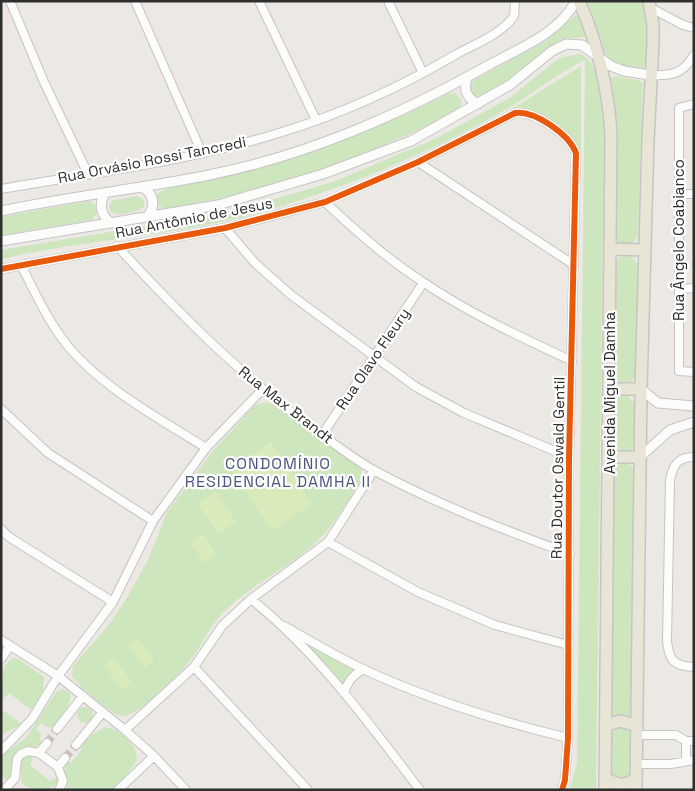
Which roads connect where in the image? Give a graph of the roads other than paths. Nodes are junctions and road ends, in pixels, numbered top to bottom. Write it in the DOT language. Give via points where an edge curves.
graph roads {
  1 [pos="10,1"];
  2 [pos="135,1"];
  3 [pos="259,1"];
  4 [pos="388,1"];
  5 [pos="515,1"];
  6 [pos="577,1"];
  7 [pos="650,5"];
  8 [pos="694,28"];
  9 [pos="694,55"];
  10 [pos="600,58"];
  11 [pos="423,73"];
  12 [pos="650,75"];
  13 [pos="467,78"];
  14 [pos="452,85"];
  15 [pos="478,104"];
  16 [pos="694,104"];
  17 [pos="465,111"];
  18 [pos="523,112"];
  19 [pos="316,120"];
  20 [pos="202,153"];
  21 [pos="418,162"];
  22 [pos="88,174"];
  23 [pos="142,187"];
  24 [pos="1,189"];
  25 [pos="105,193"];
  26 [pos="679,194"];
  27 [pos="694,194"];
  28 [pos="325,202"];
  29 [pos="1,211"];
  30 [pos="148,216"];
  31 [pos="110,222"];
  32 [pos="225,228"];
  33 [pos="1,241"];
  34 [pos="117,246"];
  35 [pos="611,249"];
  36 [pos="645,250"];
  37 [pos="21,265"];
  38 [pos="574,265"];
  39 [pos="1,269"];
  40 [pos="423,283"];
  41 [pos="694,288"];
  42 [pos="679,289"];
  43 [pos="374,356"];
  44 [pos="572,361"];
  45 [pos="694,372"];
  46 [pos="609,389"];
  47 [pos="641,389"];
  48 [pos="262,390"];
  49 [pos="694,406"];
  50 [pos="3,415"];
  51 [pos="694,422"];
  52 [pos="322,435"];
  53 [pos="206,448"];
  54 [pos="569,457"];
  55 [pos="610,457"];
  56 [pos="640,457"];
  57 [pos="694,457"];
  58 [pos="374,470"];
  59 [pos="153,521"];
  60 [pos="1,529"];
  61 [pos="328,542"];
  62 [pos="570,554"];
  63 [pos="251,600"];
  64 [pos="112,602"];
  65 [pos="284,626"];
  66 [pos="1,640"];
  67 [pos="568,645"];
  68 [pos="10,646"];
  69 [pos="1,659"];
  70 [pos="194,667"];
  71 [pos="694,667"];
  72 [pos="364,669"];
  73 [pos="58,676"];
  74 [pos="344,692"];
  75 [pos="83,696"];
  76 [pos="103,712"];
  77 [pos="606,725"];
  78 [pos="57,730"];
  79 [pos="125,730"];
  80 [pos="637,730"];
  81 [pos="568,738"];
  82 [pos="690,740"];
  83 [pos="1,742"];
  84 [pos="12,742"];
  85 [pos="47,743"];
  86 [pos="76,745"];
  87 [pos="1,751"];
  88 [pos="39,752"];
  89 [pos="154,756"];
  90 [pos="64,758"];
  91 [pos="690,760"];
  92 [pos="637,764"];
  93 [pos="58,767"];
  94 [pos="605,785"];
  95 [pos="636,785"];
  96 [pos="4,790"];
  97 [pos="59,790"];
  98 [pos="118,790"];
  99 [pos="186,790"];
  100 [pos="308,790"];
  101 [pos="420,790"];
  102 [pos="562,790"];
  1 -- 22 [label="street"];
  2 -- 20 [label="street"];
  3 -- 19 [label="street"];
  4 -- 11 [label="street"];
  5 -- 11 [label="street, Rua Orvásio Rossi Tancredi" via="514,16 502,28"];
  6 -- 10 [label="main road, Avenida Miguel Damha"];
  6 -- 13 [label="street" via="550,30"];
  7 -- 8 [label="street"];
  7 -- 12 [label="main road, Avenida Miguel Damha" via="653,43"];
  9 -- 12 [label="street" via="689,66 682,71 664,76"];
  10 -- 12 [label="street" via="624,71"];
  10 -- 15 [label="street" via="582,45 566,44"];
  10 -- 35 [label="main road, Avenida Miguel Damha" via="611,134"];
  11 -- 19 [label="street, Rua Orvásio Rossi Tancredi" via="369,100"];
  12 -- 36 [label="main road, Avenida Miguel Damha"];
  13 -- 14 [label="street"];
  13 -- 15 [label="street" via="466,92"];
  14 -- 17 [label="street" via="463,95"];
  14 -- 23 [label="street" via="394,115 311,147 211,175"];
  15 -- 17 [label="street"];
  16 -- 26 [label="street, Rua Ângelo Coabianco" via="679,108"];
  17 -- 30 [label="street" via="411,140 323,174 218,205"];
  18 -- 21 [label="street, Rua Antômio de Jesus" via="515,113"];
  18 -- 38 [label="street, Rua Doutor Oswald Gentil" via="562,134 576,153"];
  19 -- 20 [label="street, Rua Orvásio Rossi Tancredi"];
  20 -- 22 [label="street, Rua Orvásio Rossi Tancredi"];
  21 -- 28 [label="street, Rua Antômio de Jesus"];
  21 -- 38 [label="street"];
  22 -- 24 [label="street, Rua Orvásio Rossi Tancredi"];
  23 -- 25 [label="street"];
  23 -- 30 [label="street" via="153,200"];
  25 -- 29 [label="street"];
  25 -- 31 [label="street" via="101,208"];
  26 -- 27 [label="street"];
  26 -- 42 [label="street, Rua Ângelo Coabianco"];
  28 -- 32 [label="street, Rua Antômio de Jesus"];
  28 -- 40 [label="street" via="373,246"];
  30 -- 31 [label="street"];
  31 -- 33 [label="street"];
  32 -- 34 [label="street, Rua Antômio de Jesus"];
  32 -- 43 [label="street" via="255,263 291,295"];
  34 -- 37 [label="street, Rua Antômio de Jesus"];
  34 -- 48 [label="street, Rua Max Brandt" via="182,316"];
  35 -- 36 [label="main road"];
  35 -- 46 [label="main road, Avenida Miguel Damha"];
  36 -- 47 [label="main road, Avenida Miguel Damha"];
  37 -- 39 [label="street, Rua Antômio de Jesus"];
  37 -- 53 [label="street" via="45,313 67,346 99,376"];
  38 -- 44 [label="street, Rua Doutor Oswald Gentil"];
  40 -- 43 [label="street, Rua Olavo Fleury"];
  40 -- 44 [label="street" via="494,325"];
  41 -- 42 [label="street"];
  42 -- 45 [label="street, Rua Ângelo Coabianco" via="679,371"];
  43 -- 52 [label="street, Rua Olavo Fleury"];
  43 -- 54 [label="street" via="416,387 464,413"];
  44 -- 54 [label="street, Rua Doutor Oswald Gentil"];
  46 -- 47 [label="main road"];
  46 -- 55 [label="main road, Avenida Miguel Damha"];
  47 -- 49 [label="street" via="658,403"];
  47 -- 56 [label="main road, Avenida Miguel Damha"];
  48 -- 52 [label="street, Rua Max Brandt"];
  48 -- 53 [label="street"];
  50 -- 59 [label="street" via="48,453"];
  51 -- 56 [label="street" via="670,430"];
  52 -- 58 [label="street, Rua Max Brandt"];
  53 -- 59 [label="street"];
  54 -- 62 [label="street, Rua Doutor Oswald Gentil"];
  55 -- 56 [label="main road"];
  55 -- 77 [label="main road, Avenida Miguel Damha"];
  56 -- 80 [label="main road, Avenida Miguel Damha"];
  57 -- 71 [label="street" via="675,463 670,480 667,641 674,663"];
  58 -- 61 [label="street"];
  58 -- 62 [label="street, Rua Max Brandt" via="446,505"];
  59 -- 64 [label="street"];
  60 -- 64 [label="street"];
  61 -- 63 [label="street"];
  61 -- 67 [label="street" via="418,592 495,625"];
  62 -- 67 [label="street, Rua Doutor Oswald Gentil"];
  63 -- 65 [label="street"];
  63 -- 70 [label="street" via="222,626"];
  64 -- 73 [label="street"];
  65 -- 72 [label="street"];
  65 -- 74 [label="street"];
  66 -- 68 [label="street"];
  67 -- 81 [label="street, Rua Doutor Oswald Gentil"];
  68 -- 69 [label="street"];
  68 -- 73 [label="street"];
  70 -- 79 [label="street"];
  70 -- 100 [label="street"];
  72 -- 74 [label="street" via="354,674"];
  72 -- 81 [label="street" via="438,701 507,724"];
  73 -- 75 [label="street"];
  73 -- 84 [label="street" via="32,719"];
  74 -- 101 [label="street"];
  75 -- 76 [label="street"];
  75 -- 78 [label="street"];
  76 -- 79 [label="street"];
  76 -- 86 [label="street"];
  77 -- 80 [label="main road" via="621,720"];
  77 -- 94 [label="main road, Avenida Miguel Damha"];
  79 -- 89 [label="street"];
  80 -- 82 [label="street"];
  80 -- 92 [label="main road, Avenida Miguel Damha"];
  81 -- 102 [label="street, Rua Doutor Oswald Gentil"];
  82 -- 91 [label="street"];
  83 -- 84 [label="street"];
  84 -- 87 [label="street"];
  85 -- 88 [label="street"];
  88 -- 93 [label="street"];
  88 -- 96 [label="street" via="21,754 17,759 15,778"];
  89 -- 98 [label="street"];
  89 -- 99 [label="street"];
  90 -- 93 [label="street"];
  91 -- 92 [label="street" via="671,764"];
  92 -- 95 [label="main road, Avenida Miguel Damha"];
  93 -- 97 [label="street" via="63,781"];
  94 -- 95 [label="main road"];
}
